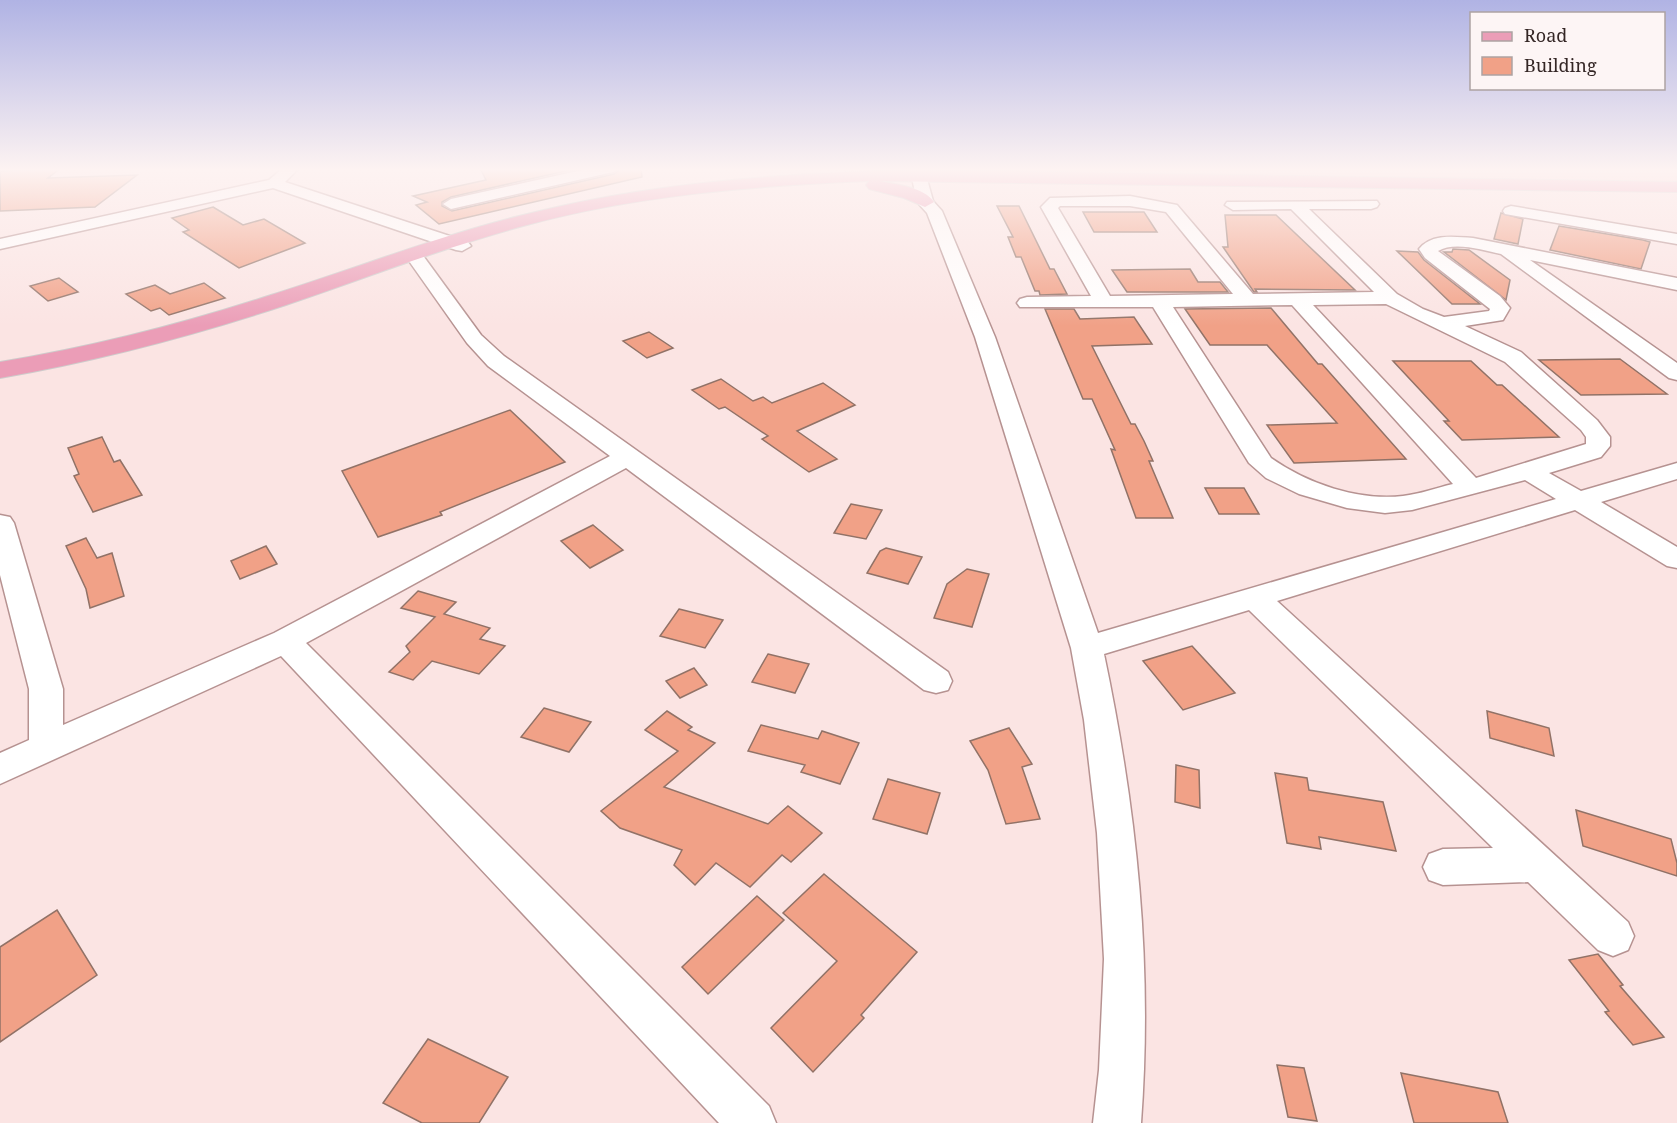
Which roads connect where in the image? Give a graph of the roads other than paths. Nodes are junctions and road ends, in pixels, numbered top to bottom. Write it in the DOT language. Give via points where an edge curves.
graph roads {
  1 [pos="106,220"];
  2 [pos="386,220"];
  3 [pos="532,220"];
  4 [pos="547,220"];
  5 [pos="941,220"];
  6 [pos="1057,220"];
  7 [pos="1181,220"];
  8 [pos="1312,220"];
  9 [pos="1567,220"];
  10 [pos="1677,239"];
  11 [pos="0,244"];
  12 [pos="456,244"];
  13 [pos="1500,247"];
  14 [pos="418,261"];
  15 [pos="1677,284"];
  16 [pos="1390,298"];
  17 [pos="1249,301"];
  18 [pos="1299,301"];
  19 [pos="1104,302"];
  20 [pos="1160,302"];
  21 [pos="1027,303"];
  22 [pos="1443,323"];
  23 [pos="0,370"];
  24 [pos="1677,373"];
  25 [pos="0,381"];
  26 [pos="629,456"];
  27 [pos="1528,471"];
  28 [pos="1677,471"];
  29 [pos="1470,487"];
  30 [pos="1577,501"];
  31 [pos="0,524"];
  32 [pos="1677,559"];
  33 [pos="7,584"];
  34 [pos="1255,598"];
  35 [pos="285,641"];
  36 [pos="1087,648"];
  37 [pos="936,681"];
  38 [pos="46,748"];
  39 [pos="0,769"];
  40 [pos="1536,864"];
  41 [pos="1443,867"];
  42 [pos="1612,936"];
  43 [pos="752,1123"];
  44 [pos="1117,1123"];
  1 -- 11 [label="street"];
  2 -- 12 [label="street"];
  3 -- 12 [label="main road"];
  4 -- 12 [label="main road"];
  5 -- 36 [label="street" via="985,337"];
  6 -- 19 [label="street"];
  7 -- 17 [label="street"];
  8 -- 16 [label="street"];
  9 -- 10 [label="street"];
  12 -- 14 [label="main road"];
  12 -- 23 [label="main road" via="194,327"];
  13 -- 15 [label="street"];
  13 -- 22 [label="street" via="1454,241 1440,242 1428,249 1500,308 1496,316"];
  13 -- 24 [label="street"];
  14 -- 25 [label="main road" via="198,335 106,360"];
  14 -- 26 [label="street" via="474,339 496,361"];
  16 -- 18 [label="street"];
  16 -- 22 [label="street"];
  17 -- 18 [label="street"];
  17 -- 20 [label="street"];
  18 -- 29 [label="street"];
  19 -- 20 [label="street"];
  19 -- 21 [label="street"];
  20 -- 29 [label="street" via="1262,463 1272,472 1300,487 1369,502 1400,504"];
  22 -- 27 [label="street" via="1513,357 1598,437 1598,446 1592,452"];
  26 -- 35 [label="street"];
  26 -- 37 [label="street"];
  27 -- 29 [label="street"];
  27 -- 30 [label="street"];
  28 -- 30 [label="street"];
  30 -- 32 [label="street"];
  30 -- 34 [label="street"];
  31 -- 33 [label="street"];
  33 -- 38 [label="street" via="46,689"];
  34 -- 36 [label="street"];
  34 -- 40 [label="street"];
  35 -- 38 [label="street"];
  35 -- 43 [label="street"];
  36 -- 44 [label="street" via="1116,833 1125,959"];
  38 -- 39 [label="street"];
  40 -- 41 [label="street"];
  40 -- 42 [label="street"];
}
